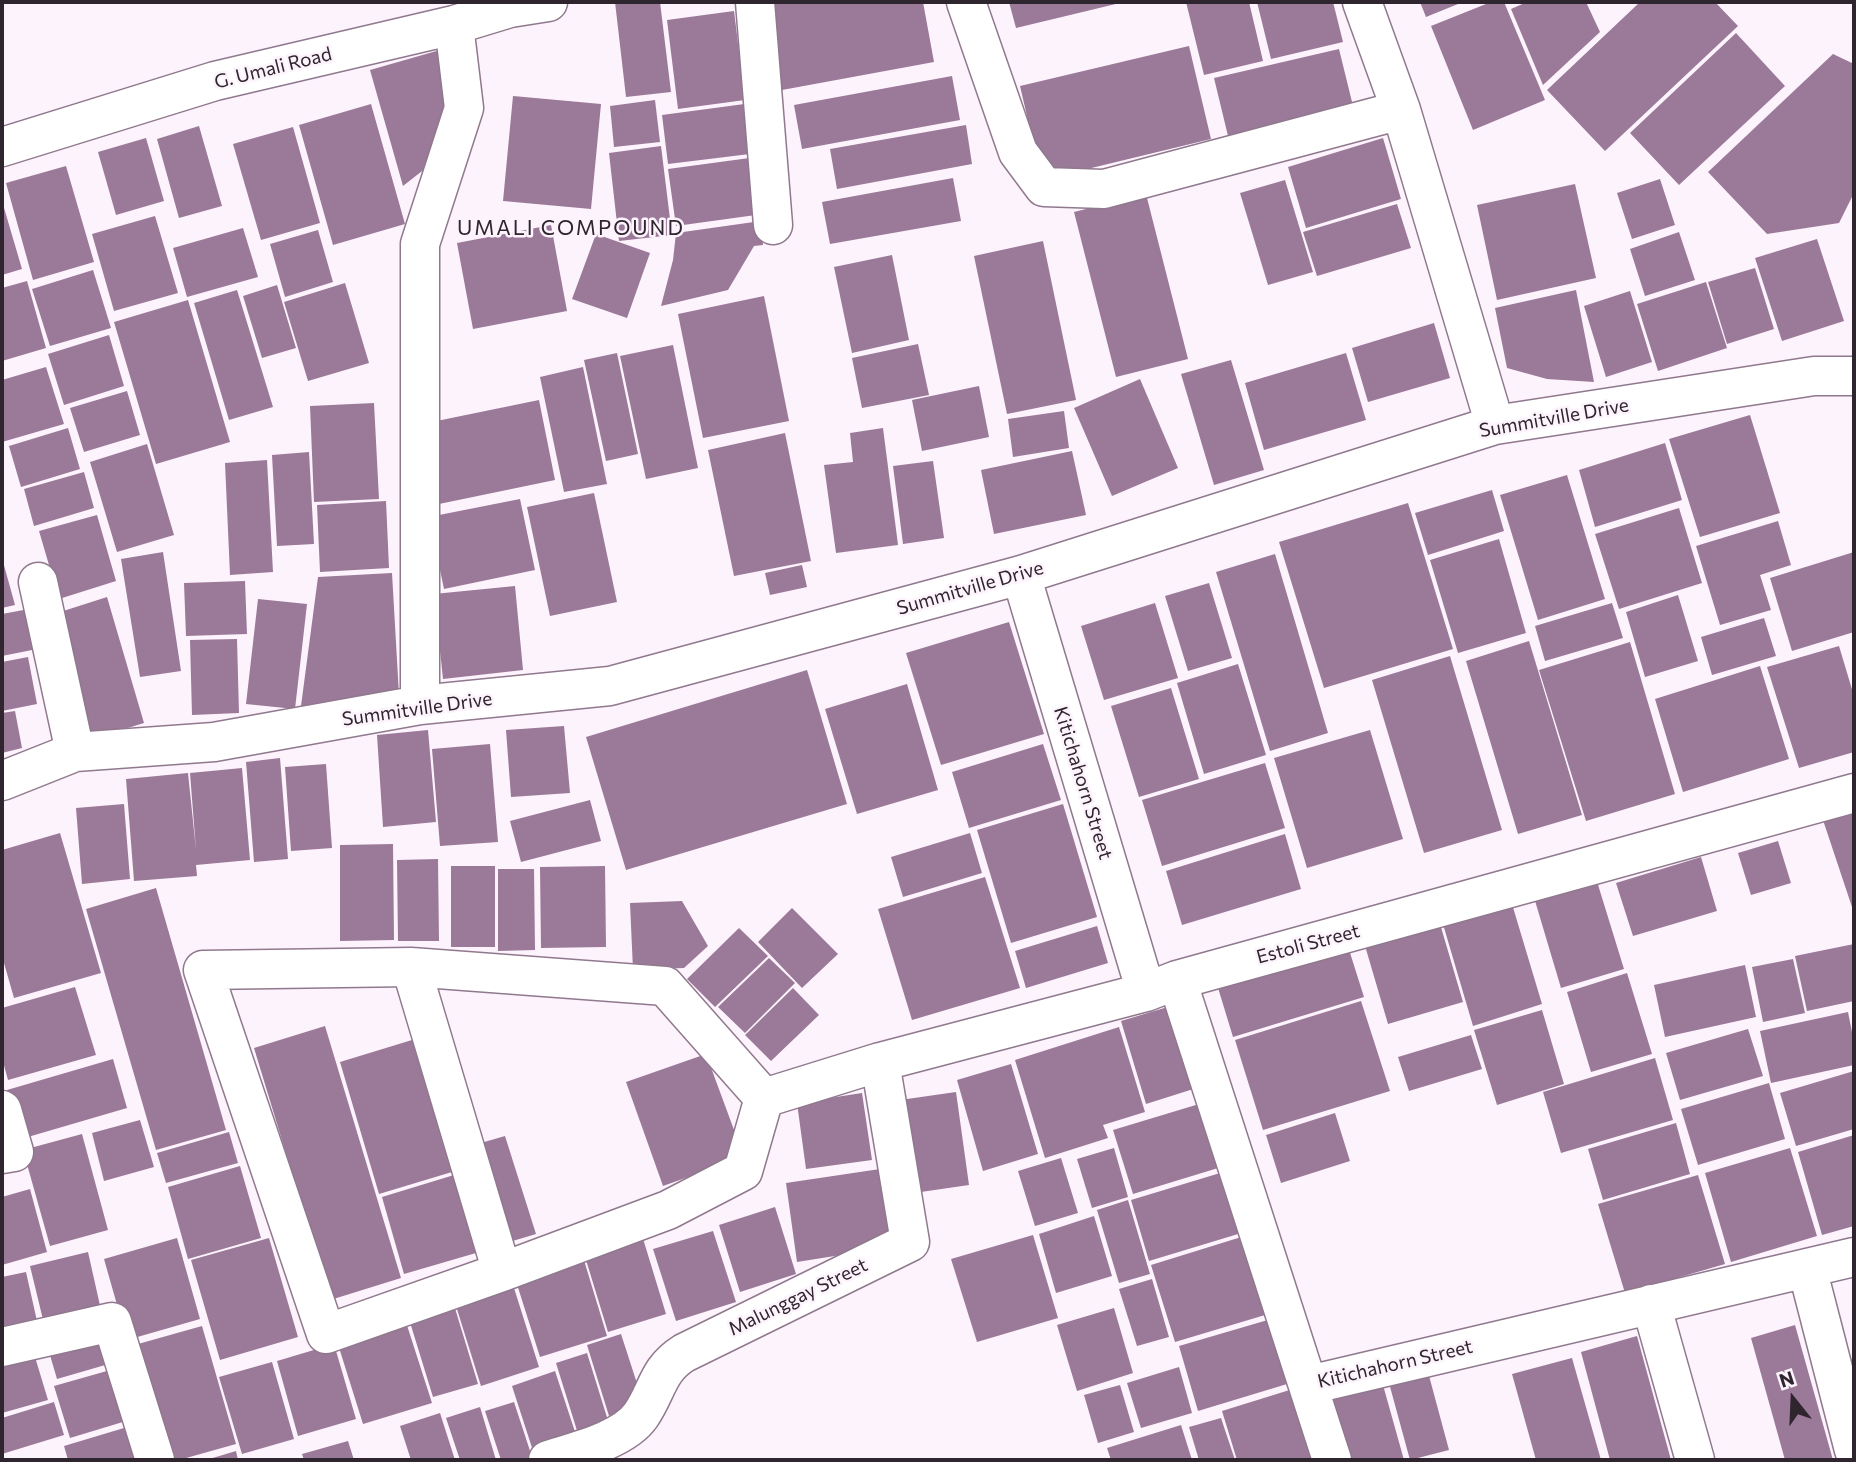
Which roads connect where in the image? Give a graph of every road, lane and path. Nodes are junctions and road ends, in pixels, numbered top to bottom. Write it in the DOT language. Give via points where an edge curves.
graph roads {
  1 [pos="548,2"];
  2 [pos="755,2"];
  3 [pos="966,2"];
  4 [pos="1362,2"];
  5 [pos="509,5"];
  6 [pos="454,24"];
  7 [pos="1401,110"];
  8 [pos="2,146"];
  9 [pos="773,225"];
  10 [pos="1854,376"];
  11 [pos="1495,425"];
  12 [pos="1021,575"];
  13 [pos="38,582"];
  14 [pos="420,705"];
  15 [pos="75,752"];
  16 [pos="2,780"];
  17 [pos="1854,793"];
  18 [pos="411,967"];
  19 [pos="1161,986"];
  20 [pos="880,1062"];
  21 [pos="764,1098"];
  22 [pos="2,1110"];
  23 [pos="2,1154"];
  24 [pos="1854,1257"];
  25 [pos="1807,1268"];
  26 [pos="502,1272"];
  27 [pos="1651,1304"];
  28 [pos="2,1347"];
  29 [pos="1309,1385"];
  30 [pos="1854,1450"];
  31 [pos="155,1460"];
  32 [pos="548,1460"];
  33 [pos="1332,1460"];
  34 [pos="1695,1460"];
  1 -- 5 [label="street, G. Umali Road"];
  2 -- 9 [label="street"];
  3 -- 7 [label="street" via="1018,152 1044,187 1104,189"];
  4 -- 7 [label="street"];
  5 -- 6 [label="street, G. Umali Road"];
  6 -- 8 [label="street, G. Umali Road" via="215,81"];
  6 -- 14 [label="street" via="464,108 420,244"];
  7 -- 11 [label="street"];
  10 -- 11 [label="street, Summitville Drive" via="1814,376"];
  11 -- 12 [label="street, Summitville Drive"];
  12 -- 14 [label="street, Summitville Drive" via="610,686"];
  12 -- 19 [label="street, Kitichahorn Street"];
  13 -- 15 [label="street"];
  14 -- 15 [label="street, Summitville Drive" via="214,742"];
  15 -- 16 [label="street, Summitville Drive"];
  17 -- 19 [label="street, Estoli Street"];
  18 -- 21 [label="street" via="665,986"];
  18 -- 26 [label="street"];
  18 -- 26 [label="street" via="203,970 326,1334"];
  19 -- 20 [label="street, Estoli Street"];
  19 -- 29 [label="street, Kitichahorn Street"];
  20 -- 21 [label="street, Estoli Street"];
  20 -- 32 [label="street, Malunggay Street" via="910,1242 684,1353 664,1369 639,1418 611,1438"];
  21 -- 26 [label="street" via="743,1171 668,1210"];
  22 -- 23 [label="street" via="14,1152"];
  24 -- 25 [label="street, Kitichahorn Street"];
  25 -- 27 [label="street, Kitichahorn Street"];
  25 -- 30 [label="street"];
  27 -- 29 [label="street, Kitichahorn Street"];
  27 -- 34 [label="street"];
  28 -- 31 [label="street" via="112,1322"];
  29 -- 33 [label="street"];
}
